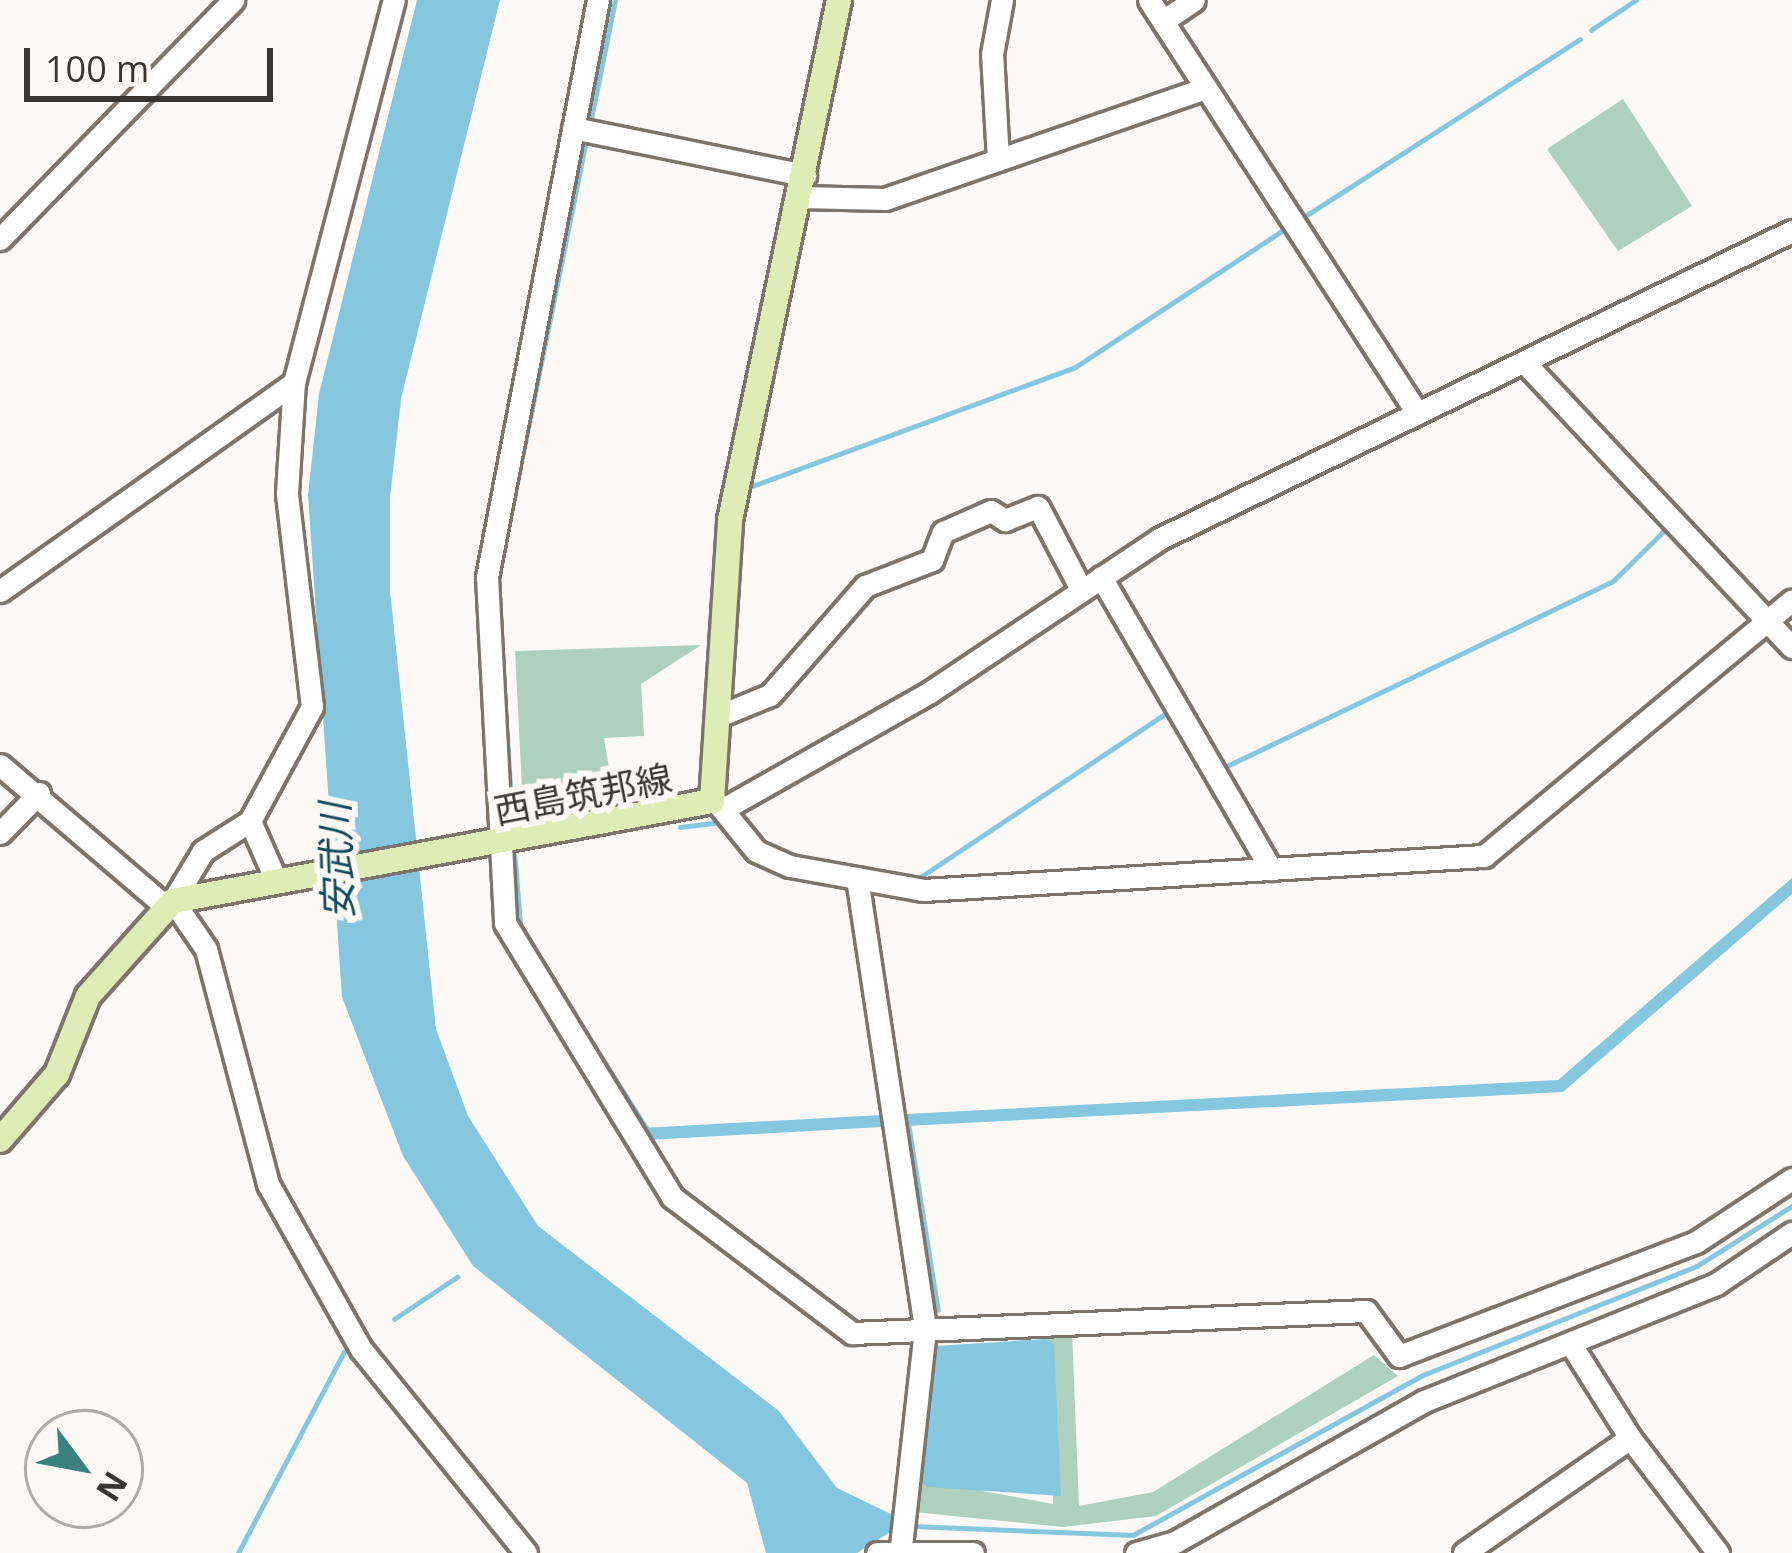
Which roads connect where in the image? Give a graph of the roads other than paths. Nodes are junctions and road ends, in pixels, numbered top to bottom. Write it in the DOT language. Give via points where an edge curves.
graph roads {
  1 [pos="233,0"];
  2 [pos="394,0"];
  3 [pos="598,0"];
  4 [pos="839,0"];
  5 [pos="1002,0"];
  6 [pos="1149,0"];
  7 [pos="1194,0"];
  8 [pos="1163,21"];
  9 [pos="1205,88"];
  10 [pos="573,128"];
  11 [pos="998,160"];
  12 [pos="802,186"];
  13 [pos="1791,233"];
  14 [pos="0,239"];
  15 [pos="1524,362"];
  16 [pos="294,383"];
  17 [pos="1418,412"];
  18 [pos="1101,577"];
  19 [pos="1081,590"];
  20 [pos="0,591"];
  21 [pos="1792,600"];
  22 [pos="1771,619"];
  23 [pos="1792,647"];
  24 [pos="716,718"];
  25 [pos="0,765"];
  26 [pos="39,793"];
  27 [pos="718,805"];
  28 [pos="250,821"];
  29 [pos="0,833"];
  30 [pos="501,847"];
  31 [pos="1270,869"];
  32 [pos="275,878"];
  33 [pos="857,878"];
  34 [pos="170,904"];
  35 [pos="0,1140"];
  36 [pos="1792,1179"];
  37 [pos="1792,1233"];
  38 [pos="925,1329"];
  39 [pos="1570,1342"];
  40 [pos="1630,1438"];
  41 [pos="901,1546"];
  42 [pos="526,1553"];
  43 [pos="877,1553"];
  44 [pos="974,1553"];
  45 [pos="1136,1553"];
  46 [pos="1464,1553"];
  47 [pos="1718,1553"];
  1 -- 14 [label="street"];
  2 -- 16 [label="street"];
  3 -- 10 [label="street"];
  4 -- 12 [label="main road, 西島筑邦線"];
  5 -- 11 [label="street" via="992,54"];
  6 -- 8 [label="street"];
  7 -- 8 [label="street"];
  8 -- 9 [label="street"];
  9 -- 11 [label="street"];
  9 -- 17 [label="street"];
  10 -- 12 [label="street"];
  10 -- 30 [label="street" via="487,577"];
  11 -- 12 [label="street" via="885,199"];
  12 -- 24 [label="main road, 西島筑邦線" via="730,520"];
  13 -- 15 [label="street"];
  15 -- 17 [label="street"];
  15 -- 22 [label="street"];
  16 -- 20 [label="street"];
  16 -- 28 [label="street" via="286,493 312,707"];
  17 -- 18 [label="street"];
  18 -- 19 [label="street"];
  18 -- 31 [label="street"];
  19 -- 24 [label="street" via="1038,507 1005,520 991,512 943,532 932,560 865,586 770,695"];
  19 -- 27 [label="street"];
  21 -- 22 [label="street"];
  22 -- 23 [label="street"];
  22 -- 31 [label="street" via="1484,856"];
  24 -- 27 [label="main road, 西島筑邦線"];
  25 -- 26 [label="street"];
  26 -- 29 [label="street"];
  26 -- 34 [label="street"];
  27 -- 30 [label="main road, 西島筑邦線"];
  27 -- 33 [label="street" via="756,851"];
  28 -- 32 [label="street"];
  28 -- 34 [label="street" via="203,851"];
  30 -- 32 [label="main road, 西島筑邦線"];
  30 -- 38 [label="street" via="511,942 672,1197 839,1327"];
  31 -- 33 [label="street" via="923,890"];
  32 -- 34 [label="main road, 西島筑邦線"];
  33 -- 38 [label="street"];
  34 -- 35 [label="main road" via="88,995 57,1074"];
  34 -- 42 [label="street" via="206,949 236,1084 285,1220 362,1348"];
  36 -- 38 [label="street" via="1696,1242 1399,1356 1366,1311"];
  37 -- 39 [label="street" via="1716,1284"];
  38 -- 41 [label="street"];
  39 -- 40 [label="street"];
  39 -- 45 [label="street" via="1424,1401 1175,1543"];
  40 -- 46 [label="street"];
  40 -- 47 [label="street"];
  41 -- 43 [label="street"];
  41 -- 44 [label="street"];
}
